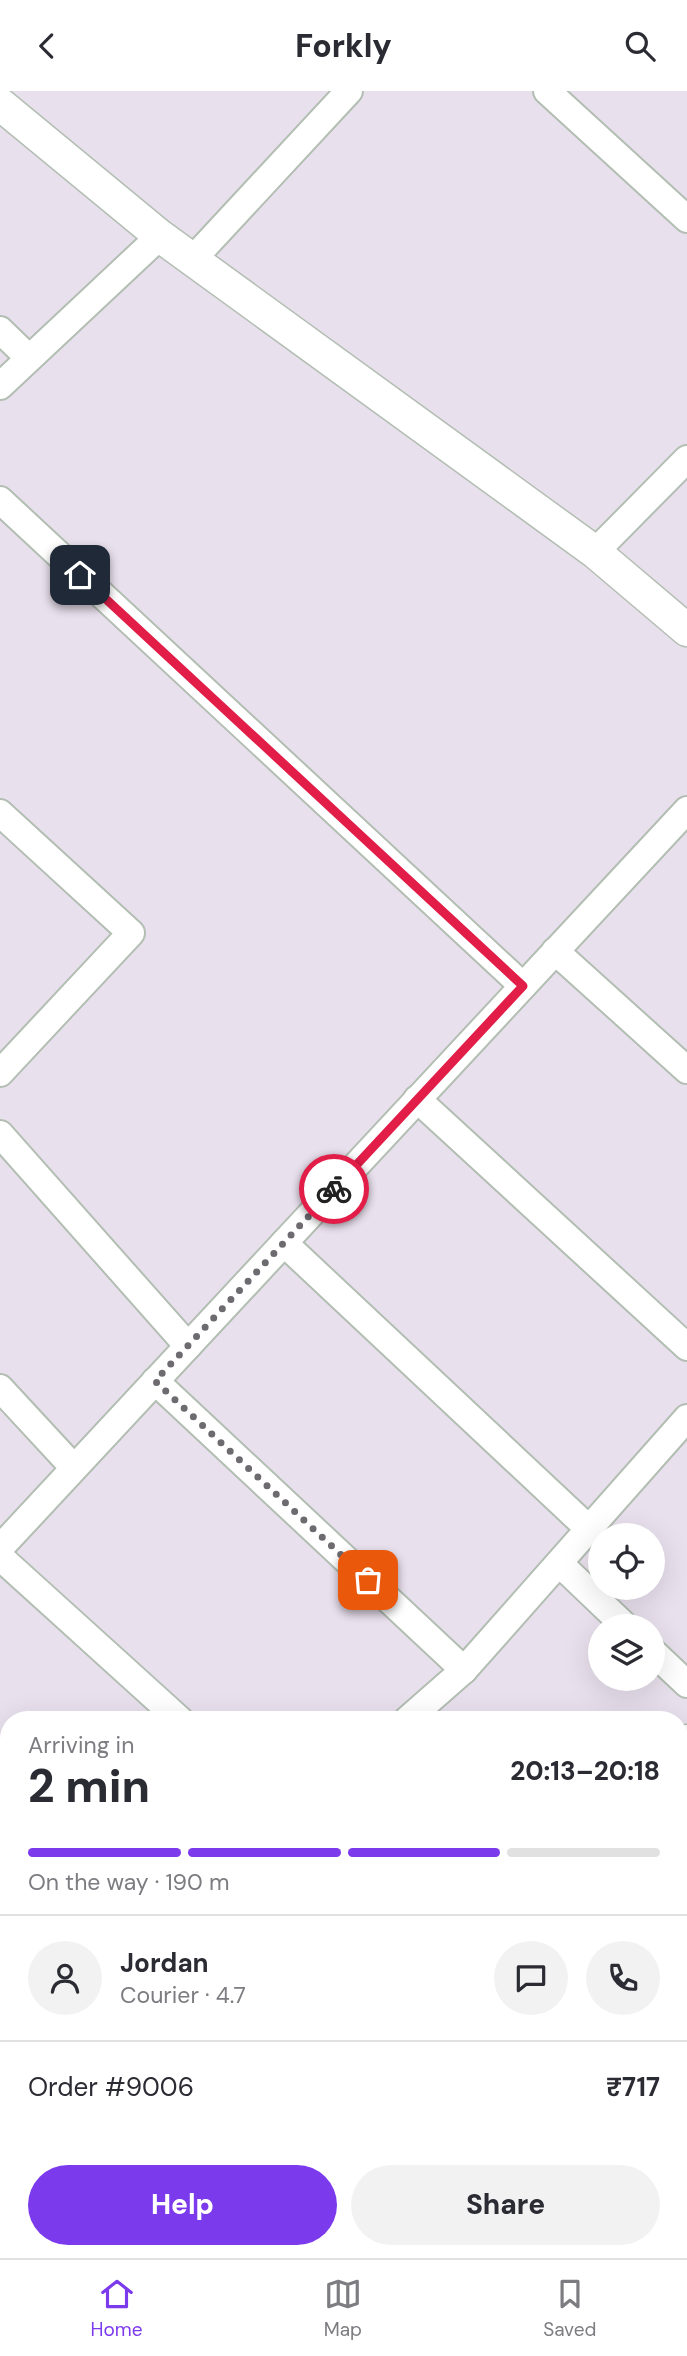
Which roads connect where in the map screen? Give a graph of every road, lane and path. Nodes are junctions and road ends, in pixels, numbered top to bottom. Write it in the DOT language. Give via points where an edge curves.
graph roads {
  1 [pos="349,91"];
  2 [pos="547,91"];
  3 [pos="0,104"];
  4 [pos="687,219"];
  5 [pos="160,236"];
  6 [pos="192,259"];
  7 [pos="0,330"];
  8 [pos="29,358"];
  9 [pos="0,386"];
  10 [pos="687,459"];
  11 [pos="0,500"];
  12 [pos="595,552"];
  13 [pos="687,630"];
  14 [pos="687,810"];
  15 [pos="0,813"];
  16 [pos="555,951"];
  17 [pos="523,986"];
  18 [pos="687,1070"];
  19 [pos="0,1073"];
  20 [pos="417,1099"];
  21 [pos="0,1134"];
  22 [pos="284,1243"];
  23 [pos="188,1346"];
  24 [pos="687,1347"];
  25 [pos="155,1381"];
  26 [pos="0,1388"];
  27 [pos="687,1419"];
  28 [pos="74,1468"];
  29 [pos="594,1523"];
  30 [pos="588,1528"];
  31 [pos="588,1530"];
  32 [pos="0,1548"];
  33 [pos="0,1557"];
  34 [pos="559,1563"];
  35 [pos="612,1614"];
  36 [pos="665,1663"];
  37 [pos="464,1670"];
  38 [pos="687,1684"];
  39 [pos="170,1711"];
  40 [pos="417,1711"];
  1 -- 6 [label="street"];
  2 -- 4 [label="street"];
  3 -- 5 [label="street"];
  5 -- 6 [label="street"];
  5 -- 8 [label="street"];
  6 -- 12 [label="street"];
  7 -- 8 [label="street"];
  8 -- 9 [label="street"];
  10 -- 12 [label="street"];
  11 -- 17 [label="street"];
  12 -- 13 [label="street"];
  14 -- 16 [label="street"];
  15 -- 19 [label="street" via="131,933"];
  16 -- 17 [label="street"];
  16 -- 18 [label="street"];
  17 -- 20 [label="street"];
  20 -- 22 [label="street"];
  20 -- 24 [label="street"];
  21 -- 23 [label="street"];
  22 -- 23 [label="street"];
  22 -- 30 [label="street"];
  23 -- 25 [label="street"];
  25 -- 28 [label="street"];
  25 -- 37 [label="street"];
  26 -- 28 [label="street"];
  27 -- 29 [label="street"];
  28 -- 32 [label="street"];
  31 -- 34 [label="street"];
  33 -- 39 [label="street"];
  34 -- 35 [label="street"];
  34 -- 37 [label="street"];
  36 -- 38 [label="street"];
  37 -- 40 [label="street"];
}
